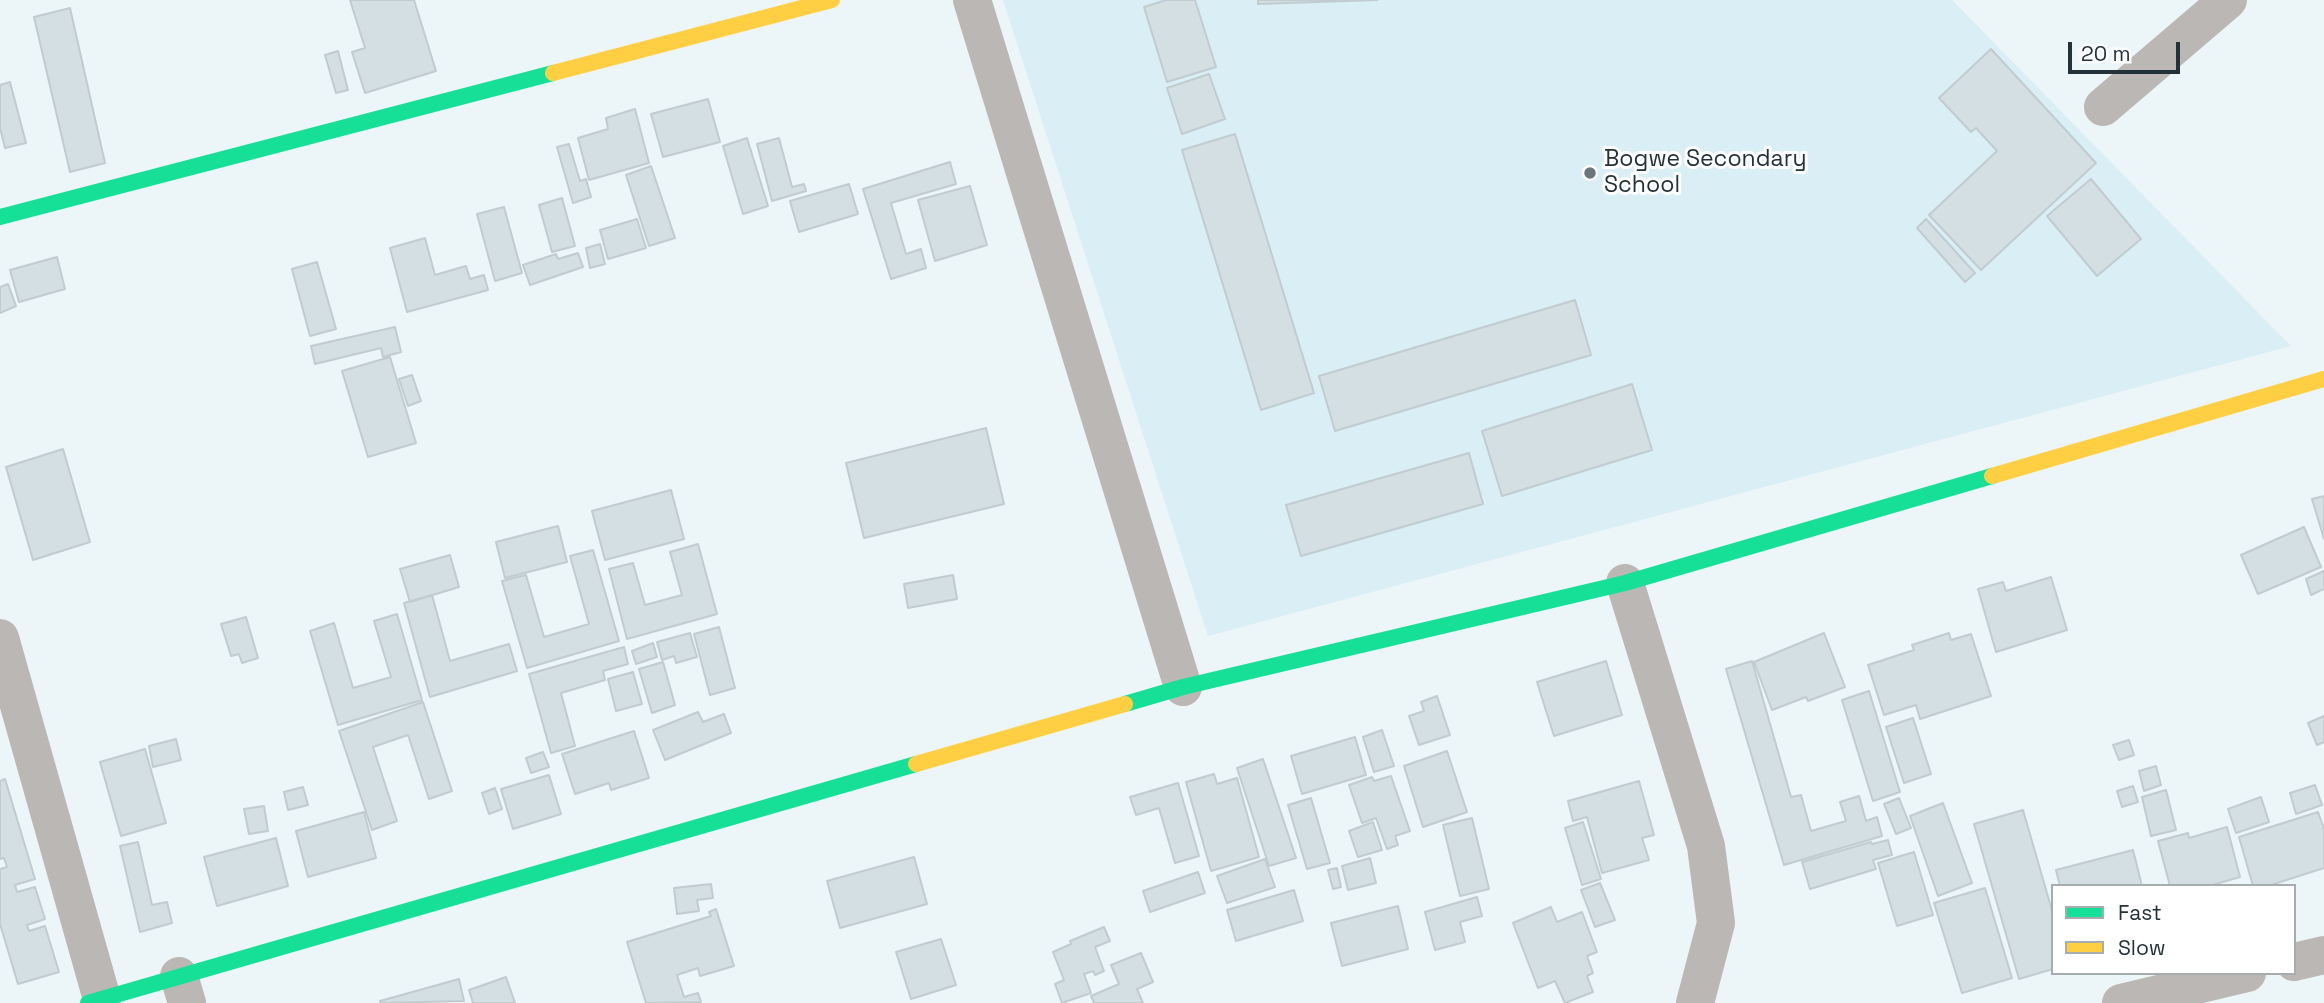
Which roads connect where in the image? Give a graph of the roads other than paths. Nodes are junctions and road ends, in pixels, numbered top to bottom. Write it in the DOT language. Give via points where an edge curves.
graph roads {
  1 [pos="832,0"];
  2 [pos="971,0"];
  3 [pos="2228,0"];
  4 [pos="2103,107"];
  5 [pos="0,217"];
  6 [pos="2324,379"];
  7 [pos="1625,583"];
  8 [pos="0,638"];
  9 [pos="1183,687"];
  10 [pos="2324,955"];
  11 [pos="2296,962"];
  12 [pos="2239,975"];
  13 [pos="183,990"];
  14 [pos="95,1001"];
  15 [pos="1695,1003"];
  16 [pos="2121,1003"];
  1 -- 5 [label="street"];
  2 -- 9 [label="street"];
  3 -- 4 [label="street"];
  6 -- 7 [label="street"];
  7 -- 9 [label="street"];
  7 -- 15 [label="street" via="1706,846 1716,923"];
  8 -- 14 [label="street"];
  9 -- 13 [label="street"];
  10 -- 11 [label="street"];
  12 -- 16 [label="street"];
  13 -- 14 [label="street"];
}
